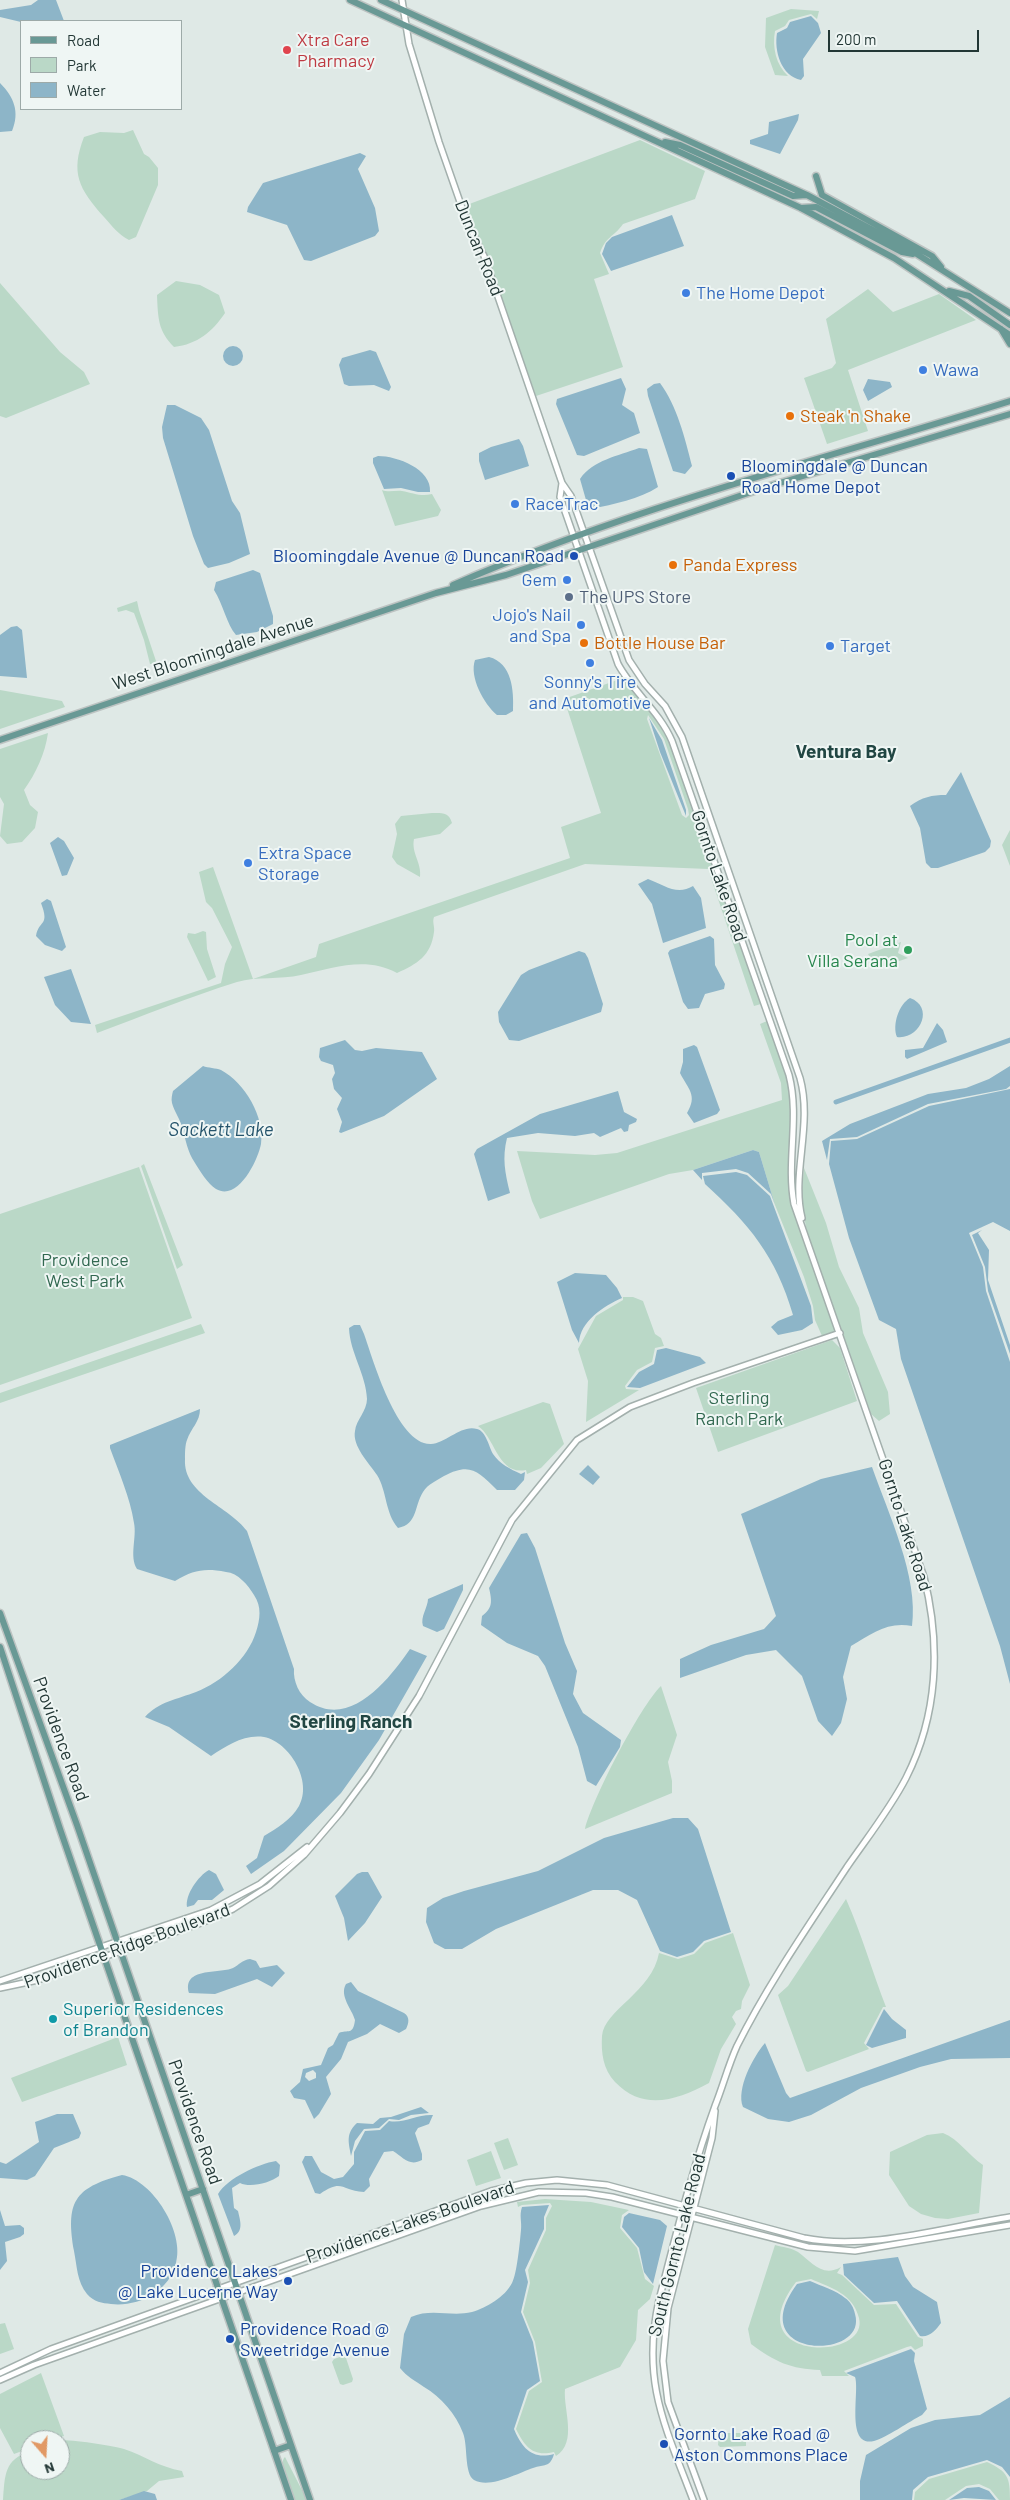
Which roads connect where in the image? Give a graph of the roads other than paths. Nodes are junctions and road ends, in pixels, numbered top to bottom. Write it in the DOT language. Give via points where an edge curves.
graph roads {
  1 [pos="350,0"];
  2 [pos="381,0"];
  3 [pos="402,0"];
  4 [pos="404,11"];
  5 [pos="406,26"];
  6 [pos="656,141"];
  7 [pos="816,176"];
  8 [pos="807,195"];
  9 [pos="801,208"];
  10 [pos="920,256"];
  11 [pos="944,270"];
  12 [pos="946,291"];
  13 [pos="1010,313"];
  14 [pos="1010,325"];
  15 [pos="1001,328"];
  16 [pos="1010,335"];
  17 [pos="1010,344"];
  18 [pos="1010,401"];
  19 [pos="1010,414"];
  20 [pos="562,483"];
  21 [pos="728,486"];
  22 [pos="731,499"];
  23 [pos="585,534"];
  24 [pos="574,538"];
  25 [pos="590,547"];
  26 [pos="579,551"];
  27 [pos="436,593"];
  28 [pos="629,660"];
  29 [pos="618,664"];
  30 [pos="0,740"];
  31 [pos="805,1233"];
  32 [pos="840,1333"];
  33 [pos="0,1613"];
  34 [pos="0,1647"];
  35 [pos="29,1698"];
  36 [pos="19,1702"];
  37 [pos="881,1817"];
  38 [pos="319,1837"];
  39 [pos="117,1942"];
  40 [pos="100,1948"];
  41 [pos="120,1951"];
  42 [pos="103,1957"];
  43 [pos="0,1981"];
  44 [pos="0,1988"];
  45 [pos="716,2105"];
  46 [pos="202,2189"];
  47 [pos="186,2195"];
  48 [pos="684,2205"];
  49 [pos="694,2208"];
  50 [pos="681,2215"];
  51 [pos="1010,2217"];
  52 [pos="692,2218"];
  53 [pos="1010,2225"];
  54 [pos="235,2283"];
  55 [pos="218,2289"];
  56 [pos="239,2294"];
  57 [pos="222,2300"];
  58 [pos="0,2373"];
  59 [pos="0,2380"];
  60 [pos="291,2446"];
  61 [pos="274,2451"];
  62 [pos="291,2500"];
  63 [pos="310,2500"];
  64 [pos="692,2500"];
  65 [pos="704,2500"];
  1 -- 5 [label="main road"];
  2 -- 4 [label="main road"];
  3 -- 4 [label="street, Duncan Road"];
  4 -- 5 [label="street, Duncan Road"];
  4 -- 8 [label="main road"];
  5 -- 6 [label="main road"];
  5 -- 20 [label="street, Duncan Road" via="411,52 462,210 484,256"];
  6 -- 8 [label="main road" via="680,145 793,196"];
  6 -- 9 [label="main road"];
  7 -- 11 [label="main road" via="822,195 932,256"];
  8 -- 10 [label="main road"];
  9 -- 10 [label="main road" via="816,207 902,252"];
  9 -- 12 [label="main road" via="876,248"];
  10 -- 11 [label="main road"];
  11 -- 13 [label="main road"];
  12 -- 14 [label="main road" via="970,296"];
  12 -- 15 [label="main road"];
  15 -- 16 [label="main road"];
  15 -- 17 [label="main road"];
  18 -- 21 [label="main road, West Bloomingdale Avenue"];
  19 -- 22 [label="main road, West Bloomingdale Avenue"];
  20 -- 23 [label="street, Duncan Road" via="571,496"];
  20 -- 24 [label="street, Duncan Road" via="560,497"];
  21 -- 22 [label="main road"];
  21 -- 23 [label="main road, West Bloomingdale Avenue"];
  22 -- 25 [label="main road, West Bloomingdale Avenue"];
  23 -- 24 [label="main road, West Bloomingdale Avenue"];
  23 -- 25 [label="street, Duncan Road"];
  24 -- 26 [label="street, Gornto Lake Road"];
  24 -- 27 [label="main road, West Bloomingdale Avenue" via="503,563"];
  25 -- 26 [label="main road, West Bloomingdale Avenue"];
  25 -- 28 [label="street, Gornto Lake Road"];
  26 -- 27 [label="main road, West Bloomingdale Avenue"];
  26 -- 29 [label="street, Gornto Lake Road"];
  27 -- 30 [label="main road, West Bloomingdale Avenue"];
  28 -- 29 [label="street"];
  28 -- 31 [label="street, Gornto Lake Road" via="665,706 682,737 800,1078 805,1115 798,1201"];
  29 -- 31 [label="street, Gornto Lake Road" via="658,716 672,741 788,1076 794,1106 792,1191"];
  31 -- 32 [label="street, Gornto Lake Road"];
  32 -- 37 [label="street, Gornto Lake Road" via="924,1577 932,1617 934,1675 926,1725 906,1778"];
  32 -- 38 [label="street, Providence Ridge Boulevard" via="630,1407 577,1440 512,1520 419,1696 369,1774"];
  33 -- 35 [label="main road, Providence Road"];
  34 -- 36 [label="main road, Providence Road"];
  35 -- 36 [label="main road"];
  35 -- 39 [label="main road, Providence Road"];
  36 -- 40 [label="main road, Providence Road"];
  37 -- 45 [label="street, South Gornto Lake Road" via="796,1944 747,2026"];
  38 -- 39 [label="street, Providence Ridge Boulevard" via="278,1871 226,1903 192,1918"];
  38 -- 41 [label="street, Providence Ridge Boulevard" via="282,1875 243,1903 201,1923"];
  39 -- 40 [label="street, Providence Ridge Boulevard"];
  39 -- 41 [label="main road, Providence Road"];
  40 -- 42 [label="main road, Providence Road"];
  40 -- 43 [label="street, Providence Ridge Boulevard"];
  41 -- 42 [label="street, Providence Ridge Boulevard"];
  41 -- 46 [label="main road, Providence Road"];
  42 -- 44 [label="street, Providence Ridge Boulevard" via="28,1983"];
  42 -- 47 [label="main road, Providence Road"];
  45 -- 48 [label="street, South Gornto Lake Road"];
  45 -- 49 [label="street, South Gornto Lake Road" via="712,2138"];
  46 -- 47 [label="main road"];
  46 -- 54 [label="main road, Providence Road"];
  47 -- 55 [label="main road, Providence Road"];
  48 -- 49 [label="street, Providence Lakes Boulevard"];
  48 -- 50 [label="street, South Gornto Lake Road"];
  48 -- 54 [label="street, Providence Lakes Boulevard" via="607,2185 565,2180 526,2183 490,2191"];
  49 -- 51 [label="street, Providence Lakes Boulevard" via="804,2238 846,2243"];
  49 -- 52 [label="street, South Gornto Lake Road"];
  50 -- 52 [label="street, Providence Lakes Boulevard"];
  50 -- 56 [label="street, Providence Lakes Boulevard" via="586,2193 558,2191 520,2195 481,2206"];
  50 -- 64 [label="street, South Gornto Lake Road" via="654,2323 652,2358 660,2411"];
  52 -- 53 [label="street, Providence Lakes Boulevard" via="808,2248 835,2251 862,2250"];
  52 -- 65 [label="street, South Gornto Lake Road" via="668,2308 663,2361 668,2402"];
  54 -- 55 [label="street, Providence Lakes Boulevard"];
  54 -- 56 [label="main road, Providence Road"];
  55 -- 57 [label="main road, Providence Road"];
  55 -- 58 [label="street, Providence Lakes Boulevard" via="51,2349"];
  56 -- 57 [label="street, Providence Lakes Boulevard"];
  56 -- 60 [label="main road, Providence Road"];
  57 -- 59 [label="street, Providence Lakes Boulevard" via="34,2365"];
  57 -- 61 [label="main road, Providence Road"];
  60 -- 61 [label="main road"];
  60 -- 63 [label="main road, Providence Road"];
  61 -- 62 [label="main road, Providence Road"];
}
